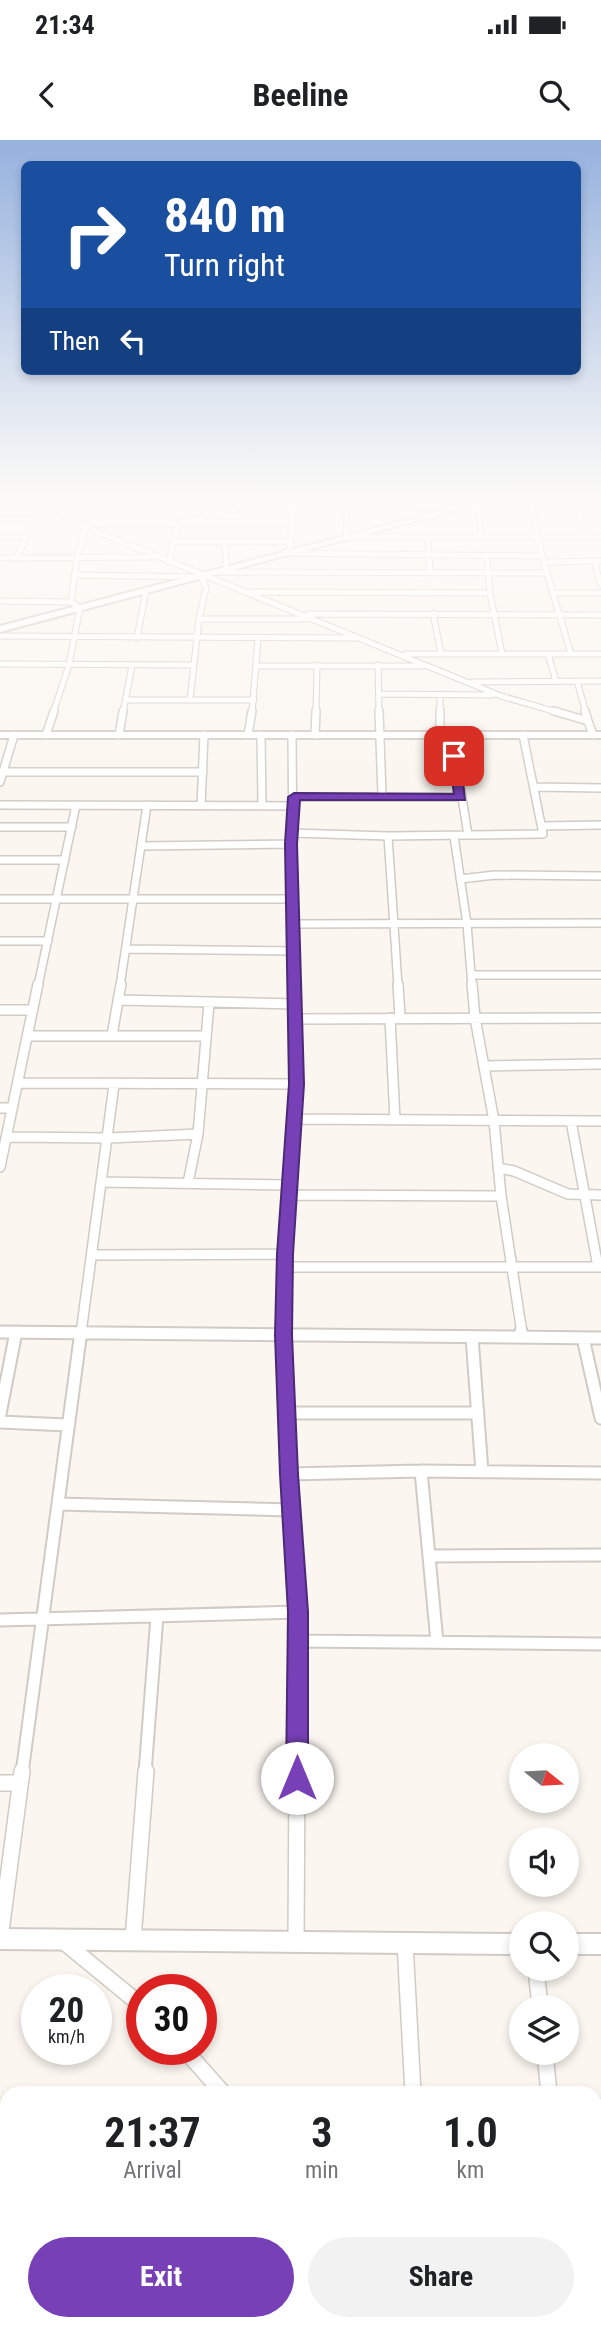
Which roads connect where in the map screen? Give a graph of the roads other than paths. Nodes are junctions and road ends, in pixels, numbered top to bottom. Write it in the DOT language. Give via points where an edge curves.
graph roads {
  1 [pos="112,599"];
  2 [pos="143,599"];
  3 [pos="203,599"];
  4 [pos="265,599"];
  5 [pos="491,599"];
  6 [pos="554,599"];
  7 [pos="0,601"];
  8 [pos="71,602"];
  9 [pos="80,608"];
  10 [pos="433,613"];
  11 [pos="300,614"];
  12 [pos="494,614"];
  13 [pos="559,615"];
  14 [pos="601,615"];
  15 [pos="314,619"];
  16 [pos="198,620"];
  17 [pos="0,629"];
  18 [pos="0,636"];
  19 [pos="75,638"];
  20 [pos="137,638"];
  21 [pos="196,638"];
  22 [pos="258,638"];
  23 [pos="361,638"];
  24 [pos="401,654"];
  25 [pos="441,654"];
  26 [pos="502,654"];
  27 [pos="548,654"];
  28 [pos="571,654"];
  29 [pos="601,654"];
  30 [pos="0,664"];
  31 [pos="69,665"];
  32 [pos="132,665"];
  33 [pos="193,665"];
  34 [pos="317,665"];
  35 [pos="257,666"];
  36 [pos="379,666"];
  37 [pos="428,666"];
  38 [pos="556,681"];
  39 [pos="577,681"];
  40 [pos="601,681"];
  41 [pos="468,682"];
  42 [pos="380,694"];
  43 [pos="440,694"];
  44 [pos="501,696"];
  45 [pos="127,700"];
  46 [pos="190,700"];
  47 [pos="254,700"];
  48 [pos="588,720"];
  49 [pos="0,735"];
  50 [pos="14,735"];
  51 [pos="46,735"];
  52 [pos="119,735"];
  53 [pos="204,735"];
  54 [pos="248,735"];
  55 [pos="261,735"];
  56 [pos="292,735"];
  57 [pos="315,735"];
  58 [pos="381,735"];
  59 [pos="440,735"];
  60 [pos="452,735"];
  61 [pos="523,735"];
  62 [pos="597,735"];
  63 [pos="1,772"];
  64 [pos="203,772"];
  65 [pos="0,782"];
  66 [pos="535,788"];
  67 [pos="601,788"];
  68 [pos="382,796"];
  69 [pos="461,797"];
  70 [pos="294,801"];
  71 [pos="0,805"];
  72 [pos="76,805"];
  73 [pos="147,805"];
  74 [pos="201,806"];
  75 [pos="261,806"];
  76 [pos="601,825"];
  77 [pos="542,826"];
  78 [pos="0,827"];
  79 [pos="72,827"];
  80 [pos="467,835"];
  81 [pos="388,836"];
  82 [pos="454,836"];
  83 [pos="292,839"];
  84 [pos="142,846"];
  85 [pos="0,860"];
  86 [pos="65,860"];
  87 [pos="601,876"];
  88 [pos="460,879"];
  89 [pos="57,898"];
  90 [pos="0,899"];
  91 [pos="135,899"];
  92 [pos="292,899"];
  93 [pos="294,923"];
  94 [pos="601,923"];
  95 [pos="393,924"];
  96 [pos="467,924"];
  97 [pos="48,940"];
  98 [pos="0,941"];
  99 [pos="127,949"];
  100 [pos="296,951"];
  101 [pos="472,975"];
  102 [pos="601,975"];
  103 [pos="119,1000"];
  104 [pos="209,1003"];
  105 [pos="295,1004"];
  106 [pos="0,1010"];
  107 [pos="33,1010"];
  108 [pos="395,1018"];
  109 [pos="475,1018"];
  110 [pos="601,1018"];
  111 [pos="296,1019"];
  112 [pos="113,1035"];
  113 [pos="27,1036"];
  114 [pos="206,1036"];
  115 [pos="601,1064"];
  116 [pos="485,1066"];
  117 [pos="18,1083"];
  118 [pos="200,1083"];
  119 [pos="296,1084"];
  120 [pos="114,1085"];
  121 [pos="0,1108"];
  122 [pos="12,1108"];
  123 [pos="295,1119"];
  124 [pos="395,1120"];
  125 [pos="494,1121"];
  126 [pos="571,1121"];
  127 [pos="601,1121"];
  128 [pos="198,1134"];
  129 [pos="7,1137"];
  130 [pos="109,1138"];
  131 [pos="0,1167"];
  132 [pos="498,1168"];
  133 [pos="102,1182"];
  134 [pos="188,1183"];
  135 [pos="289,1190"];
  136 [pos="583,1195"];
  137 [pos="601,1195"];
  138 [pos="500,1196"];
  139 [pos="285,1254"];
  140 [pos="93,1255"];
  141 [pos="286,1267"];
  142 [pos="600,1267"];
  143 [pos="511,1268"];
  144 [pos="0,1332"];
  145 [pos="16,1332"];
  146 [pos="83,1333"];
  147 [pos="284,1335"];
  148 [pos="472,1336"];
  149 [pos="522,1336"];
  150 [pos="583,1338"];
  151 [pos="601,1338"];
  152 [pos="286,1413"];
  153 [pos="478,1413"];
  154 [pos="0,1414"];
  155 [pos="601,1418"];
  156 [pos="0,1422"];
  157 [pos="67,1425"];
  158 [pos="421,1471"];
  159 [pos="482,1472"];
  160 [pos="601,1473"];
  161 [pos="289,1474"];
  162 [pos="58,1504"];
  163 [pos="291,1510"];
  164 [pos="601,1555"];
  165 [pos="430,1556"];
  166 [pos="298,1612"];
  167 [pos="157,1616"];
  168 [pos="44,1618"];
  169 [pos="0,1620"];
  170 [pos="298,1641"];
  171 [pos="437,1642"];
  172 [pos="601,1644"];
  173 [pos="0,1783"];
  174 [pos="20,1783"];
  175 [pos="0,1939"];
  176 [pos="61,1940"];
  177 [pos="133,1940"];
  178 [pos="296,1942"];
  179 [pos="405,1943"];
  180 [pos="509,1944"];
  181 [pos="579,1944"];
  182 [pos="601,1944"];
  183 [pos="126,1993"];
  184 [pos="198,2065"];
  185 [pos="546,2065"];
  186 [pos="217,2086"];
  187 [pos="413,2086"];
  188 [pos="548,2086"];
  1 -- 9 [label="street"];
  2 -- 20 [label="street"];
  3 -- 16 [label="street"];
  4 -- 11 [label="street"];
  5 -- 12 [label="street"];
  6 -- 13 [label="street"];
  7 -- 8 [label="street"];
  8 -- 9 [label="street"];
  9 -- 17 [label="street"];
  9 -- 19 [label="street"];
  10 -- 11 [label="street"];
  10 -- 12 [label="street"];
  10 -- 25 [label="street"];
  11 -- 15 [label="street"];
  12 -- 13 [label="street"];
  12 -- 26 [label="street"];
  13 -- 14 [label="street"];
  13 -- 28 [label="street"];
  15 -- 16 [label="street"];
  15 -- 23 [label="street"];
  16 -- 21 [label="street"];
  18 -- 19 [label="street"];
  19 -- 20 [label="street"];
  19 -- 31 [label="street"];
  20 -- 21 [label="street"];
  21 -- 22 [label="street"];
  21 -- 33 [label="street"];
  22 -- 23 [label="street"];
  22 -- 35 [label="street"];
  23 -- 24 [label="street"];
  24 -- 25 [label="street"];
  24 -- 37 [label="street"];
  25 -- 26 [label="street"];
  26 -- 27 [label="street"];
  27 -- 28 [label="street"];
  27 -- 38 [label="street"];
  28 -- 29 [label="street"];
  30 -- 31 [label="street"];
  31 -- 32 [label="street"];
  31 -- 51 [label="street"];
  32 -- 33 [label="street"];
  32 -- 45 [label="street"];
  33 -- 46 [label="street"];
  34 -- 35 [label="street"];
  34 -- 36 [label="street"];
  34 -- 57 [label="street"];
  35 -- 47 [label="street"];
  36 -- 37 [label="street"];
  36 -- 42 [label="street"];
  37 -- 41 [label="street"];
  38 -- 39 [label="street"];
  38 -- 41 [label="street"];
  39 -- 40 [label="street"];
  39 -- 48 [label="street"];
  41 -- 44 [label="street"];
  42 -- 43 [label="street"];
  42 -- 58 [label="street"];
  43 -- 44 [label="street"];
  43 -- 59 [label="street"];
  44 -- 48 [label="street"];
  45 -- 46 [label="street"];
  45 -- 52 [label="street"];
  46 -- 47 [label="street"];
  47 -- 54 [label="street"];
  48 -- 62 [label="street"];
  49 -- 50 [label="street"];
  50 -- 51 [label="street"];
  50 -- 63 [label="street"];
  51 -- 52 [label="street"];
  52 -- 53 [label="street"];
  53 -- 54 [label="street"];
  53 -- 64 [label="street"];
  54 -- 55 [label="street"];
  55 -- 56 [label="street"];
  55 -- 75 [label="street"];
  56 -- 57 [label="street"];
  56 -- 70 [label="street"];
  57 -- 58 [label="street"];
  58 -- 59 [label="street"];
  58 -- 68 [label="street"];
  59 -- 60 [label="street"];
  60 -- 61 [label="street"];
  60 -- 69 [label="street"];
  61 -- 62 [label="street"];
  61 -- 66 [label="street"];
  63 -- 64 [label="street"];
  63 -- 65 [label="street"];
  64 -- 74 [label="street"];
  66 -- 67 [label="street"];
  66 -- 77 [label="street"];
  68 -- 69 [label="street"];
  68 -- 70 [label="street"];
  69 -- 80 [label="street"];
  70 -- 75 [label="street"];
  70 -- 83 [label="street"];
  71 -- 72 [label="street"];
  72 -- 73 [label="street"];
  72 -- 79 [label="street"];
  73 -- 74 [label="street"];
  73 -- 84 [label="street"];
  74 -- 75 [label="street"];
  76 -- 77 [label="street"];
  77 -- 80 [label="street" via="541,835"];
  78 -- 79 [label="street"];
  79 -- 86 [label="street"];
  80 -- 82 [label="street"];
  81 -- 82 [label="street"];
  81 -- 83 [label="street"];
  81 -- 95 [label="street"];
  82 -- 88 [label="street"];
  83 -- 84 [label="street"];
  83 -- 92 [label="street"];
  84 -- 91 [label="street"];
  85 -- 86 [label="street"];
  86 -- 89 [label="street"];
  87 -- 88 [label="street"];
  88 -- 96 [label="street"];
  89 -- 90 [label="street"];
  89 -- 91 [label="street"];
  89 -- 97 [label="street"];
  91 -- 92 [label="street"];
  91 -- 99 [label="street"];
  92 -- 93 [label="street"];
  93 -- 95 [label="street"];
  93 -- 100 [label="street"];
  94 -- 96 [label="street"];
  95 -- 96 [label="street"];
  95 -- 108 [label="street"];
  96 -- 101 [label="street"];
  97 -- 98 [label="street"];
  97 -- 107 [label="street"];
  99 -- 100 [label="street"];
  99 -- 103 [label="street"];
  100 -- 105 [label="street"];
  101 -- 102 [label="street"];
  101 -- 109 [label="street"];
  103 -- 104 [label="street"];
  103 -- 112 [label="street"];
  104 -- 105 [label="street"];
  104 -- 114 [label="street"];
  105 -- 111 [label="street"];
  106 -- 107 [label="street"];
  107 -- 113 [label="street"];
  108 -- 109 [label="street"];
  108 -- 111 [label="street"];
  108 -- 124 [label="street"];
  109 -- 110 [label="street"];
  109 -- 116 [label="street"];
  111 -- 119 [label="street"];
  112 -- 113 [label="street"];
  112 -- 114 [label="street"];
  113 -- 117 [label="street"];
  114 -- 118 [label="street"];
  115 -- 116 [label="street"];
  116 -- 125 [label="street"];
  117 -- 120 [label="street"];
  117 -- 122 [label="street"];
  118 -- 119 [label="street"];
  118 -- 120 [label="street"];
  118 -- 128 [label="street"];
  119 -- 123 [label="street"];
  120 -- 130 [label="street"];
  121 -- 122 [label="street"];
  122 -- 129 [label="street"];
  123 -- 124 [label="street"];
  123 -- 135 [label="street"];
  124 -- 125 [label="street"];
  125 -- 126 [label="street"];
  125 -- 132 [label="street"];
  126 -- 127 [label="street"];
  126 -- 136 [label="street"];
  128 -- 130 [label="street"];
  128 -- 134 [label="street"];
  129 -- 130 [label="street"];
  129 -- 131 [label="street"];
  130 -- 133 [label="street"];
  132 -- 136 [label="street" via="565,1193"];
  132 -- 138 [label="street"];
  133 -- 134 [label="street"];
  133 -- 140 [label="street"];
  134 -- 135 [label="street"];
  135 -- 138 [label="street"];
  135 -- 139 [label="street"];
  136 -- 137 [label="street"];
  136 -- 142 [label="street"];
  138 -- 143 [label="street"];
  139 -- 140 [label="street"];
  139 -- 141 [label="street"];
  140 -- 146 [label="street"];
  141 -- 143 [label="street"];
  141 -- 147 [label="street"];
  142 -- 143 [label="street"];
  143 -- 149 [label="street"];
  144 -- 145 [label="street"];
  145 -- 146 [label="street"];
  145 -- 154 [label="street"];
  146 -- 147 [label="street"];
  146 -- 157 [label="street"];
  147 -- 148 [label="street"];
  147 -- 152 [label="street"];
  148 -- 149 [label="street"];
  148 -- 153 [label="street"];
  149 -- 150 [label="street"];
  150 -- 151 [label="street"];
  150 -- 155 [label="street"];
  152 -- 153 [label="street"];
  152 -- 161 [label="street"];
  153 -- 159 [label="street"];
  156 -- 157 [label="street"];
  157 -- 162 [label="street"];
  158 -- 159 [label="street"];
  158 -- 161 [label="street"];
  158 -- 165 [label="street"];
  159 -- 160 [label="street"];
  161 -- 163 [label="street"];
  162 -- 163 [label="street"];
  162 -- 168 [label="street"];
  163 -- 166 [label="street"];
  164 -- 165 [label="street"];
  165 -- 171 [label="street"];
  166 -- 167 [label="street"];
  166 -- 170 [label="street"];
  167 -- 168 [label="street"];
  167 -- 177 [label="street"];
  168 -- 169 [label="street"];
  168 -- 174 [label="street"];
  170 -- 171 [label="street"];
  170 -- 178 [label="street"];
  171 -- 172 [label="street"];
  173 -- 174 [label="street"];
  174 -- 175 [label="street"];
  175 -- 176 [label="street"];
  176 -- 177 [label="street"];
  176 -- 183 [label="street"];
  177 -- 178 [label="street"];
  178 -- 179 [label="street"];
  179 -- 180 [label="street"];
  179 -- 187 [label="street"];
  181 -- 182 [label="street"];
  184 -- 186 [label="street"];
  185 -- 188 [label="street"];
}
